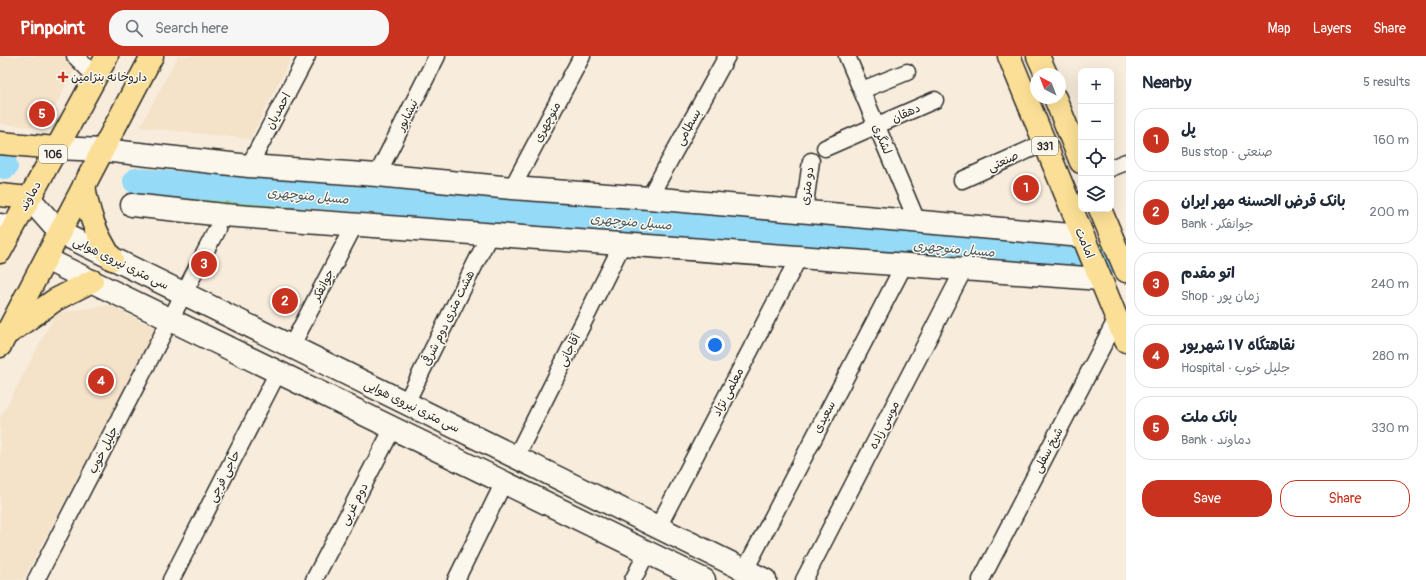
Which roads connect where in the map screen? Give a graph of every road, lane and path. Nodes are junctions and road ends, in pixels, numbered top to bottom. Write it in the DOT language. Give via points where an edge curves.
graph roads {
  1 [pos="75,56"];
  2 [pos="107,56"];
  3 [pos="152,56"];
  4 [pos="307,56"];
  5 [pos="437,56"];
  6 [pos="582,56"];
  7 [pos="727,56"];
  8 [pos="848,56"];
  9 [pos="1009,56"];
  10 [pos="1038,56"];
  11 [pos="1043,68"];
  12 [pos="907,72"];
  13 [pos="96,77"];
  14 [pos="862,90"];
  15 [pos="934,100"];
  16 [pos="1057,104"];
  17 [pos="877,126"];
  18 [pos="0,143"];
  19 [pos="1044,143"];
  20 [pos="56,148"];
  21 [pos="825,148"];
  22 [pos="103,150"];
  23 [pos="1078,155"];
  24 [pos="811,161"];
  25 [pos="1126,162"];
  26 [pos="249,166"];
  27 [pos="1114,167"];
  28 [pos="377,175"];
  29 [pos="962,180"];
  30 [pos="84,184"];
  31 [pos="512,188"];
  32 [pos="0,195"];
  33 [pos="29,198"];
  34 [pos="649,198"];
  35 [pos="132,205"];
  36 [pos="804,211"];
  37 [pos="1102,212"];
  38 [pos="917,221"];
  39 [pos="220,222"];
  40 [pos="7,223"];
  41 [pos="355,224"];
  42 [pos="59,232"];
  43 [pos="490,234"];
  44 [pos="1082,236"];
  45 [pos="1116,237"];
  46 [pos="623,243"];
  47 [pos="0,252"];
  48 [pos="799,257"];
  49 [pos="46,259"];
  50 [pos="112,259"];
  51 [pos="904,265"];
  52 [pos="964,269"];
  53 [pos="1126,272"];
  54 [pos="1100,279"];
  55 [pos="92,281"];
  56 [pos="184,294"];
  57 [pos="170,320"];
  58 [pos="1116,320"];
  59 [pos="3,341"];
  60 [pos="1126,341"];
  61 [pos="291,347"];
  62 [pos="278,372"];
  63 [pos="406,403"];
  64 [pos="393,428"];
  65 [pos="516,457"];
  66 [pos="504,482"];
  67 [pos="658,527"];
  68 [pos="647,552"];
  69 [pos="745,570"];
  70 [pos="36,580"];
  71 [pos="170,580"];
  72 [pos="314,580"];
  73 [pos="456,580"];
  74 [pos="633,580"];
  75 [pos="704,580"];
  76 [pos="765,580"];
  77 [pos="804,580"];
  78 [pos="981,580"];
  1 -- 13 [label="street"];
  2 -- 13 [label="main road, دماوند / 106"];
  3 -- 22 [label="main road"];
  4 -- 26 [label="street, احمدیان"];
  5 -- 28 [label="street, نیشابور"];
  6 -- 31 [label="street, منوچهری"];
  7 -- 34 [label="street, بسطامی"];
  8 -- 14 [label="street, لشگری"];
  9 -- 19 [label="main road, امامت / 331"];
  10 -- 11 [label="main road"];
  12 -- 14 [label="street"];
  13 -- 20 [label="main road, دماوند / 106"];
  14 -- 17 [label="street, لشگری"];
  15 -- 17 [label="street, دهقان"];
  16 -- 23 [label="main road, 331"];
  17 -- 21 [label="street, دهقان"];
  17 -- 38 [label="street, لشگری"];
  18 -- 20 [label="main road"];
  19 -- 29 [label="street, صنعتی"];
  19 -- 44 [label="main road, امامت / 331"];
  20 -- 22 [label="main road"];
  20 -- 33 [label="main road, دماوند / 106"];
  22 -- 26 [label="main road"];
  22 -- 30 [label="main road"];
  24 -- 36 [label="street, دو متری"];
  25 -- 27 [label="street"];
  26 -- 28 [label="main road"];
  28 -- 31 [label="main road"];
  30 -- 42 [label="main road"];
  30 -- 50 [label="main road" via="87,207 100,240"];
  31 -- 34 [label="main road"];
  32 -- 33 [label="main road"];
  33 -- 40 [label="main road, دماوند / 106"];
  33 -- 42 [label="main road"];
  34 -- 36 [label="main road"];
  35 -- 39 [label="main road"];
  36 -- 38 [label="main road"];
  37 -- 45 [label="main road"];
  38 -- 44 [label="main road"];
  39 -- 41 [label="main road"];
  39 -- 56 [label="street, جلیل خوب"];
  40 -- 47 [label="main road, دماوند / 106"];
  41 -- 43 [label="main road"];
  41 -- 61 [label="street, جوانفکر"];
  42 -- 49 [label="main road"];
  42 -- 50 [label="main road, سی متری نیروی هوایی"];
  43 -- 46 [label="main road"];
  43 -- 63 [label="street, هشت متری دوم شرقی"];
  44 -- 54 [label="main road, امامت / 331"];
  45 -- 53 [label="main road"];
  46 -- 48 [label="main road"];
  46 -- 65 [label="street, آقاجانی"];
  48 -- 51 [label="main road"];
  48 -- 67 [label="street, معلمی نژاد"];
  49 -- 55 [label="main road"];
  49 -- 59 [label="main road"];
  50 -- 56 [label="main road, سی متری نیروی هوایی"];
  51 -- 52 [label="main road"];
  51 -- 69 [label="street, سعیدی"];
  52 -- 54 [label="main road"];
  52 -- 77 [label="street, موسی زاده"];
  54 -- 58 [label="main road, امامت / 331"];
  55 -- 57 [label="main road"];
  55 -- 59 [label="main road" via="55,300"];
  56 -- 57 [label="street, جلیل خوب"];
  56 -- 61 [label="main road, سی متری نیروی هوایی"];
  57 -- 62 [label="main road"];
  57 -- 70 [label="street, جلیل خوب"];
  58 -- 60 [label="main road, امامت / 331"];
  58 -- 78 [label="street, شیخ سفلی"];
  61 -- 63 [label="main road, سی متری نیروی هوایی"];
  62 -- 64 [label="main road"];
  62 -- 71 [label="street, حاجی فرجی"];
  63 -- 65 [label="main road, سی متری نیروی هوایی"];
  64 -- 66 [label="main road"];
  64 -- 72 [label="street, دوم غربی"];
  65 -- 67 [label="main road, سی متری نیروی هوایی"];
  66 -- 68 [label="main road"];
  66 -- 73 [label="street"];
  67 -- 69 [label="main road, سی متری نیروی هوایی"];
  68 -- 74 [label="street"];
  68 -- 75 [label="main road"];
  69 -- 76 [label="main road, سی متری نیروی هوایی"];
}
